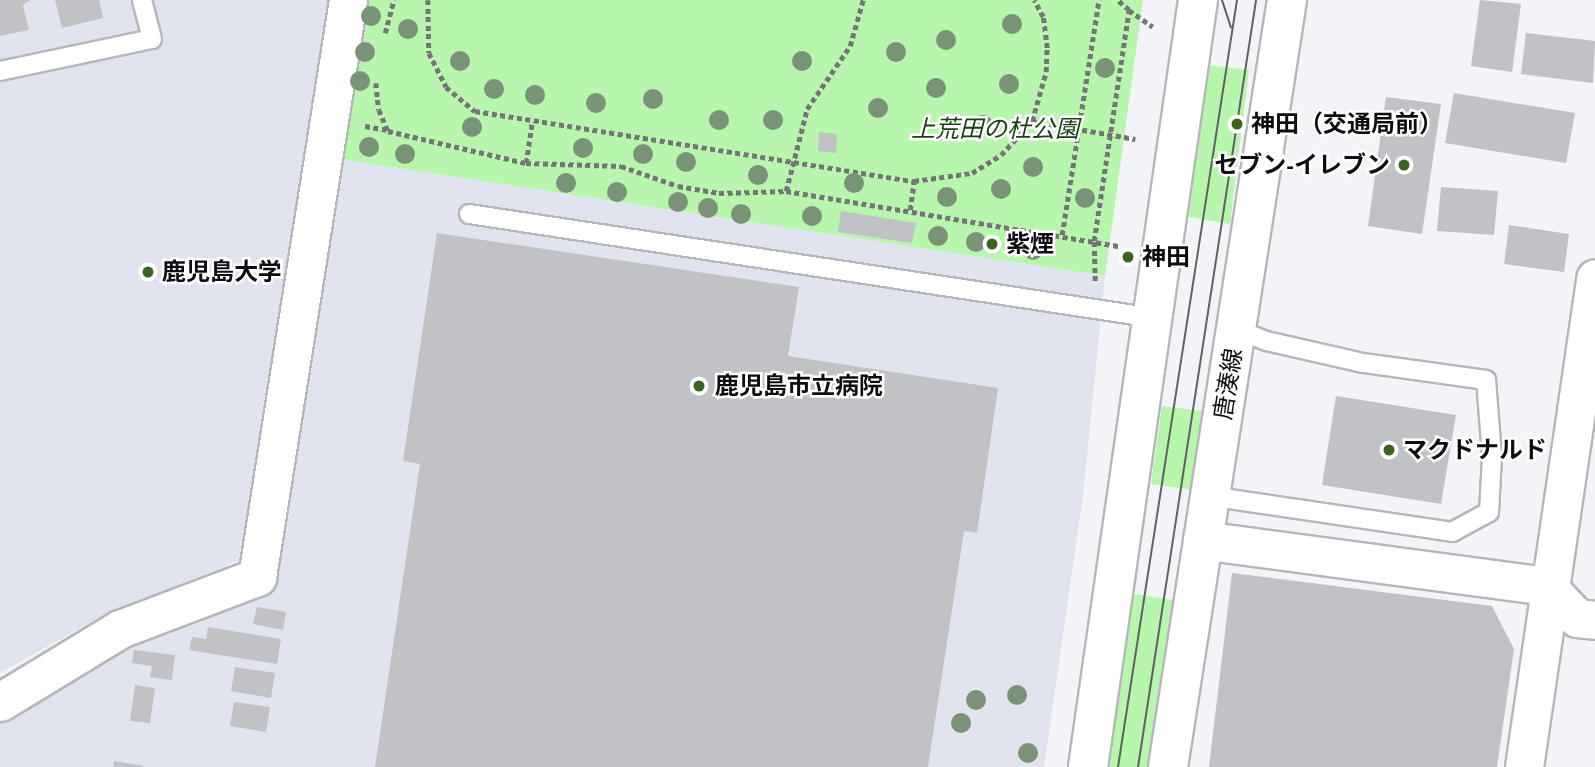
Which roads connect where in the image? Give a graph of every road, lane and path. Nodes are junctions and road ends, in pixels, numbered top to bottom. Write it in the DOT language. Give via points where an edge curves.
graph roads {
  1 [pos="142,0"];
  2 [pos="348,0"];
  3 [pos="394,0"];
  4 [pos="428,0"];
  5 [pos="863,0"];
  6 [pos="1034,0"];
  7 [pos="1099,0"];
  8 [pos="1116,0"];
  9 [pos="1198,0"];
  10 [pos="1287,0"];
  11 [pos="1129,10"];
  12 [pos="1153,27"];
  13 [pos="383,43"];
  14 [pos="0,71"];
  15 [pos="376,75"];
  16 [pos="1032,121"];
  17 [pos="532,123"];
  18 [pos="1079,130"];
  19 [pos="1110,135"];
  20 [pos="1135,139"];
  21 [pos="793,162"];
  22 [pos="526,163"];
  23 [pos="914,181"];
  24 [pos="786,191"];
  25 [pos="910,211"];
  26 [pos="470,214"];
  27 [pos="1062,235"];
  28 [pos="1094,241"];
  29 [pos="1119,246"];
  30 [pos="1595,278"];
  31 [pos="1093,309"];
  32 [pos="1154,318"];
  33 [pos="1237,329"];
  34 [pos="1209,496"];
  35 [pos="1202,540"];
  36 [pos="1547,586"];
  37 [pos="1595,620"];
  38 [pos="0,702"];
  39 [pos="1088,767"];
  40 [pos="1168,767"];
  41 [pos="1524,767"];
  1 -- 14 [label="lane" via="152,39"];
  2 -- 38 [label="street" via="257,576 120,629"];
  3 -- 13 [label="path"];
  4 -- 17 [label="path" via="429,53 446,87 475,111"];
  5 -- 21 [label="path" via="850,46 807,109"];
  6 -- 16 [label="path" via="1043,17 1047,48 1046,72"];
  7 -- 18 [label="path"];
  8 -- 11 [label="path"];
  9 -- 32 [label="street"];
  10 -- 33 [label="street, 唐湊線"];
  11 -- 12 [label="path"];
  11 -- 19 [label="path"];
  15 -- 22 [label="path" via="379,110 388,131"];
  16 -- 18 [label="path"];
  16 -- 23 [label="path" via="1001,155 972,173"];
  17 -- 21 [label="path"];
  17 -- 22 [label="path"];
  18 -- 19 [label="path"];
  18 -- 27 [label="path"];
  19 -- 20 [label="path"];
  19 -- 28 [label="path"];
  21 -- 23 [label="path"];
  21 -- 24 [label="path"];
  22 -- 24 [label="path" via="621,166 678,186 719,193"];
  23 -- 25 [label="path"];
  24 -- 25 [label="path"];
  25 -- 27 [label="path"];
  26 -- 31 [label="lane"];
  27 -- 28 [label="path"];
  28 -- 29 [label="path"];
  28 -- 31 [label="path"];
  30 -- 36 [label="street"];
  31 -- 32 [label="lane"];
  32 -- 39 [label="street"];
  33 -- 34 [label="street, 唐湊線"];
  33 -- 34 [label="lane" via="1266,341 1363,363 1486,380 1492,456 1489,512 1452,532"];
  34 -- 35 [label="street, 唐湊線"];
  35 -- 36 [label="street"];
  35 -- 40 [label="street, 唐湊線"];
  36 -- 37 [label="street" via="1577,618"];
  36 -- 41 [label="street"];
}
